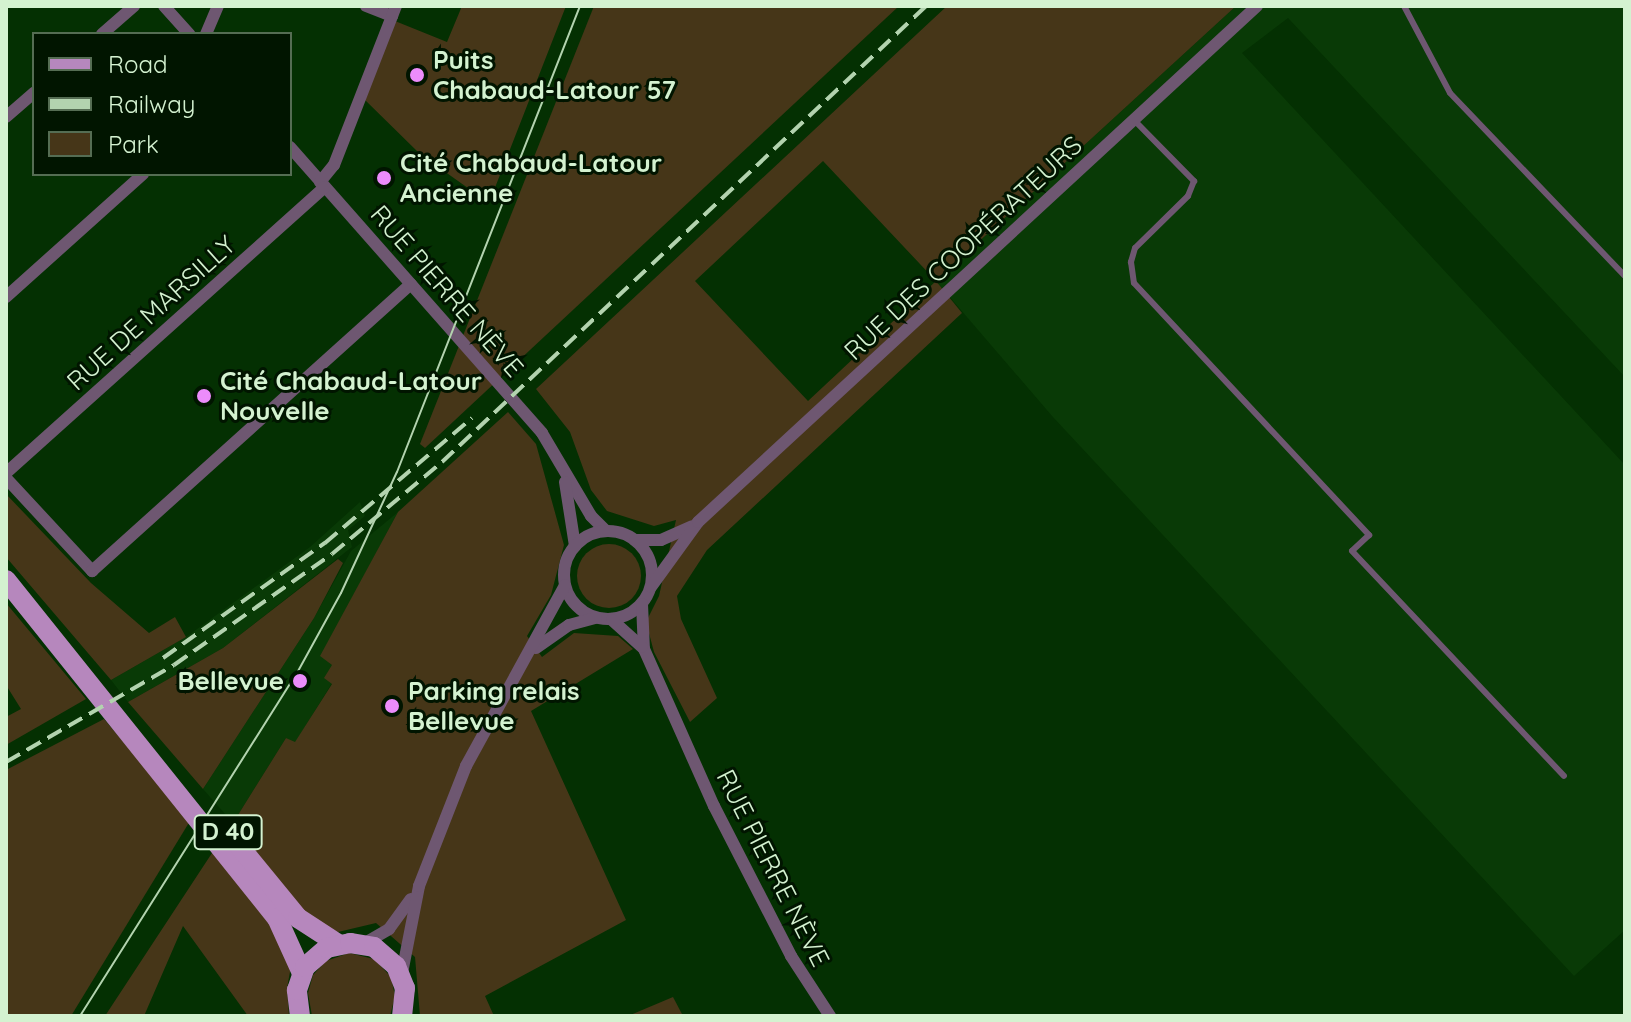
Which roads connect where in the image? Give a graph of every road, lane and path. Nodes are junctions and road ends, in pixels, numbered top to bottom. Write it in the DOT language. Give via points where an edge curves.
graph roads {
  1 [pos="134,6"];
  2 [pos="164,6"];
  3 [pos="218,6"];
  4 [pos="366,6"];
  5 [pos="1257,6"];
  6 [pos="1404,6"];
  7 [pos="394,11"];
  8 [pos="104,32"];
  9 [pos="187,32"];
  10 [pos="207,32"];
  11 [pos="32,95"];
  12 [pos="6,117"];
  13 [pos="1134,120"];
  14 [pos="292,149"];
  15 [pos="141,176"];
  16 [pos="323,184"];
  17 [pos="1625,276"];
  18 [pos="411,284"];
  19 [pos="6,297"];
  20 [pos="562,471"];
  21 [pos="6,475"];
  22 [pos="698,522"];
  23 [pos="606,531"];
  24 [pos="635,540"];
  25 [pos="575,546"];
  26 [pos="6,580"];
  27 [pos="565,585"];
  28 [pos="651,587"];
  29 [pos="642,604"];
  30 [pos="596,618"];
  31 [pos="612,620"];
  32 [pos="644,649"];
  33 [pos="529,654"];
  34 [pos="84,671"];
  35 [pos="1564,776"];
  36 [pos="419,886"];
  37 [pos="338,944"];
  38 [pos="363,944"];
  39 [pos="302,973"];
  40 [pos="402,976"];
  41 [pos="404,1015"];
  42 [pos="300,1016"];
  43 [pos="830,1016"];
  1 -- 8 [label="street"];
  2 -- 9 [label="street"];
  3 -- 10 [label="street"];
  4 -- 7 [label="street"];
  5 -- 13 [label="street, RUE DES COOPÉRATEURS"];
  6 -- 17 [label="lane" via="1450,93"];
  7 -- 16 [label="street, RUE DE MARSILLY"];
  11 -- 12 [label="street"];
  13 -- 22 [label="street, RUE DES COOPÉRATEURS"];
  13 -- 35 [label="lane" via="1194,181 1188,196 1135,248 1134,283 1369,535 1352,551"];
  14 -- 16 [label="street, RUE PIERRE NÈVE"];
  15 -- 19 [label="street"];
  16 -- 18 [label="street, RUE PIERRE NÈVE"];
  16 -- 21 [label="street, RUE DE MARSILLY"];
  18 -- 20 [label="street, RUE PIERRE NÈVE" via="542,433"];
  18 -- 21 [label="street" via="92,571"];
  20 -- 23 [label="street, RUE PIERRE NÈVE"];
  20 -- 25 [label="street, RUE PIERRE NÈVE"];
  22 -- 24 [label="street, RUE DES COOPÉRATEURS" via="661,540"];
  22 -- 28 [label="street, RUE DES COOPÉRATEURS"];
  23 -- 24 [label="street"];
  23 -- 25 [label="street"];
  24 -- 28 [label="street" via="650,561"];
  25 -- 27 [label="street" via="566,561"];
  26 -- 34 [label="main road, D 40"];
  27 -- 30 [label="street" via="576,606"];
  27 -- 33 [label="street"];
  28 -- 29 [label="street"];
  29 -- 31 [label="street"];
  29 -- 32 [label="street, RUE PIERRE NÈVE"];
  30 -- 31 [label="street"];
  30 -- 33 [label="street" via="562,628"];
  31 -- 32 [label="street, RUE PIERRE NÈVE"];
  32 -- 43 [label="street, RUE PIERRE NÈVE" via="717,814 791,956"];
  33 -- 36 [label="street" via="474,751"];
  34 -- 37 [label="main road, D 40" via="133,720 298,918"];
  34 -- 39 [label="main road, D 40" via="277,918"];
  36 -- 38 [label="street" via="389,929"];
  36 -- 40 [label="street"];
  37 -- 38 [label="main road"];
  37 -- 39 [label="main road" via="317,955"];
  38 -- 40 [label="main road" via="384,953"];
  39 -- 42 [label="main road" via="296,996"];
  40 -- 41 [label="main road"];
}
